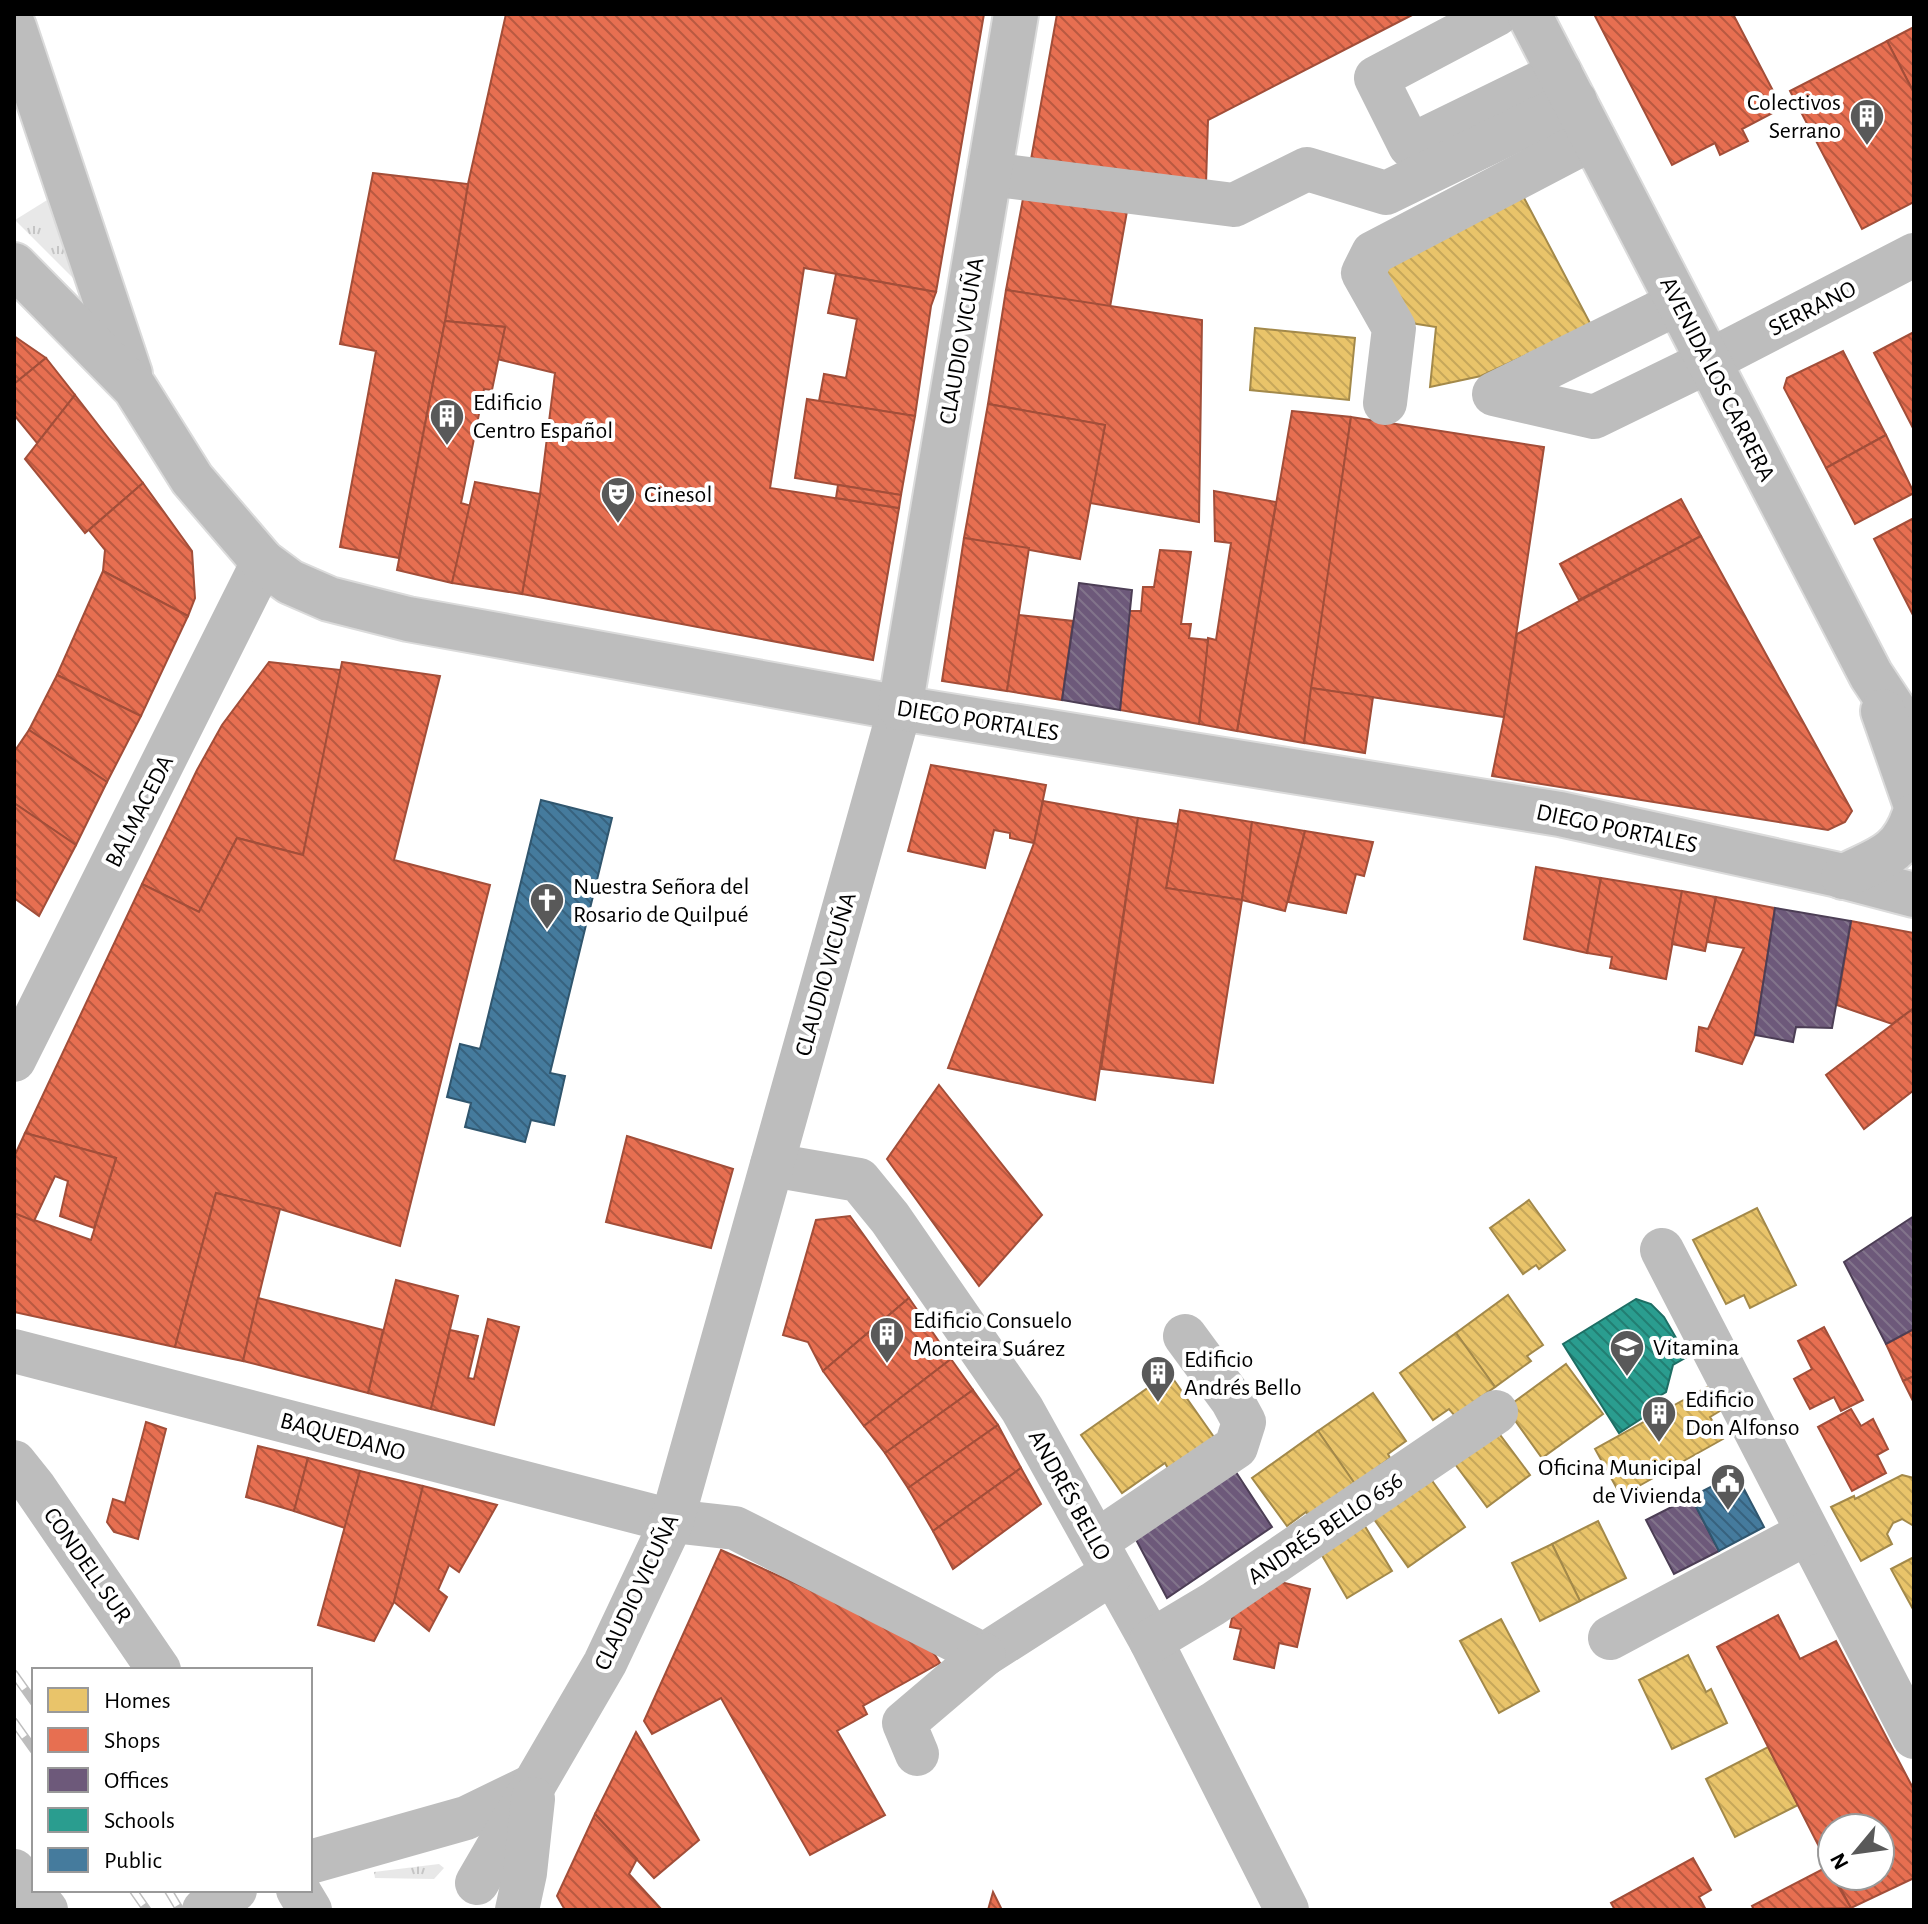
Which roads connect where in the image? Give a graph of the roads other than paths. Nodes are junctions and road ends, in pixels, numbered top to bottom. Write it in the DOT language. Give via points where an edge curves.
graph roads {
  1 [pos="1016,14"];
  2 [pos="1497,14"];
  3 [pos="1529,14"];
  4 [pos="14,27"];
  5 [pos="1576,104"];
  6 [pos="989,174"];
  7 [pos="1914,255"];
  8 [pos="14,265"];
  9 [pos="1678,303"];
  10 [pos="1709,361"];
  11 [pos="135,388"];
  12 [pos="1385,403"];
  13 [pos="263,562"];
  14 [pos="1871,675"];
  15 [pos="900,708"];
  16 [pos="1914,740"];
  17 [pos="1914,800"];
  18 [pos="1914,816"];
  19 [pos="1843,877"];
  20 [pos="1914,895"];
  21 [pos="14,1060"];
  22 [pos="772,1165"];
  23 [pos="1662,1250"];
  24 [pos="1185,1336"];
  25 [pos="14,1351"];
  26 [pos="1496,1412"];
  27 [pos="14,1462"];
  28 [pos="672,1521"];
  29 [pos="1807,1533"];
  30 [pos="1104,1557"];
  31 [pos="1610,1638"];
  32 [pos="1151,1641"];
  33 [pos="984,1655"];
  34 [pos="158,1668"];
  35 [pos="1914,1737"];
  36 [pos="917,1754"];
  37 [pos="534,1785"];
  38 [pos="403,1836"];
  39 [pos="312,1861"];
  40 [pos="14,1871"];
  41 [pos="232,1892"];
  42 [pos="299,1892"];
  43 [pos="483,1897"];
  44 [pos="46,1910"];
  45 [pos="204,1910"];
  46 [pos="310,1910"];
  47 [pos="517,1910"];
  48 [pos="1287,1910"];
  1 -- 6 [label="street, CLAUDIO VICUÑA"];
  2 -- 5 [label="street" via="1376,78 1410,146"];
  3 -- 5 [label="street, AVENIDA LOS CARRERA"];
  4 -- 11 [label="street"];
  5 -- 6 [label="street" via="1386,193 1307,169 1234,205"];
  5 -- 9 [label="street, AVENIDA LOS CARRERA"];
  5 -- 12 [label="street" via="1373,253 1363,273 1394,328"];
  6 -- 15 [label="street, CLAUDIO VICUÑA"];
  7 -- 10 [label="street, SERRANO"];
  8 -- 11 [label="street"];
  9 -- 10 [label="street, AVENIDA LOS CARRERA"];
  9 -- 10 [label="street, SERRANO" via="1494,394 1594,417"];
  10 -- 14 [label="street, AVENIDA LOS CARRERA"];
  11 -- 13 [label="street, DIEGO PORTALES" via="192,479"];
  13 -- 15 [label="street, DIEGO PORTALES" via="290,582 329,599 408,619"];
  13 -- 21 [label="street, BALMACEDA"];
  14 -- 16 [label="street, AVENIDA LOS CARRERA"];
  14 -- 17 [label="street"];
  15 -- 19 [label="street, DIEGO PORTALES" via="1560,814"];
  15 -- 22 [label="street, CLAUDIO VICUÑA"];
  18 -- 19 [label="street" via="1905,840 1895,849"];
  19 -- 20 [label="street, DIEGO PORTALES"];
  22 -- 28 [label="street, CLAUDIO VICUÑA"];
  22 -- 30 [label="street, ANDRÉS BELLO" via="859,1180 1022,1409"];
  23 -- 29 [label="street"];
  24 -- 30 [label="street" via="1244,1422 1236,1447"];
  25 -- 28 [label="street, BAQUEDANO"];
  26 -- 32 [label="street, ANDRÉS BELLO 656"];
  27 -- 34 [label="street, CONDELL SUR"];
  28 -- 33 [label="street, BAQUEDANO" via="735,1528"];
  28 -- 37 [label="street, CLAUDIO VICUÑA" via="605,1663"];
  29 -- 31 [label="street"];
  29 -- 35 [label="street"];
  30 -- 32 [label="street, ANDRÉS BELLO"];
  30 -- 33 [label="street"];
  32 -- 48 [label="street, ANDRÉS BELLO"];
  33 -- 36 [label="street" via="904,1723"];
  37 -- 38 [label="street" via="466,1818"];
  37 -- 43 [label="street, CLAUDIO VICUÑA"];
  37 -- 47 [label="street"];
  38 -- 39 [label="street"];
  38 -- 43 [label="street" via="452,1854"];
  40 -- 44 [label="street"];
  41 -- 45 [label="street"];
  42 -- 46 [label="street"];
}
